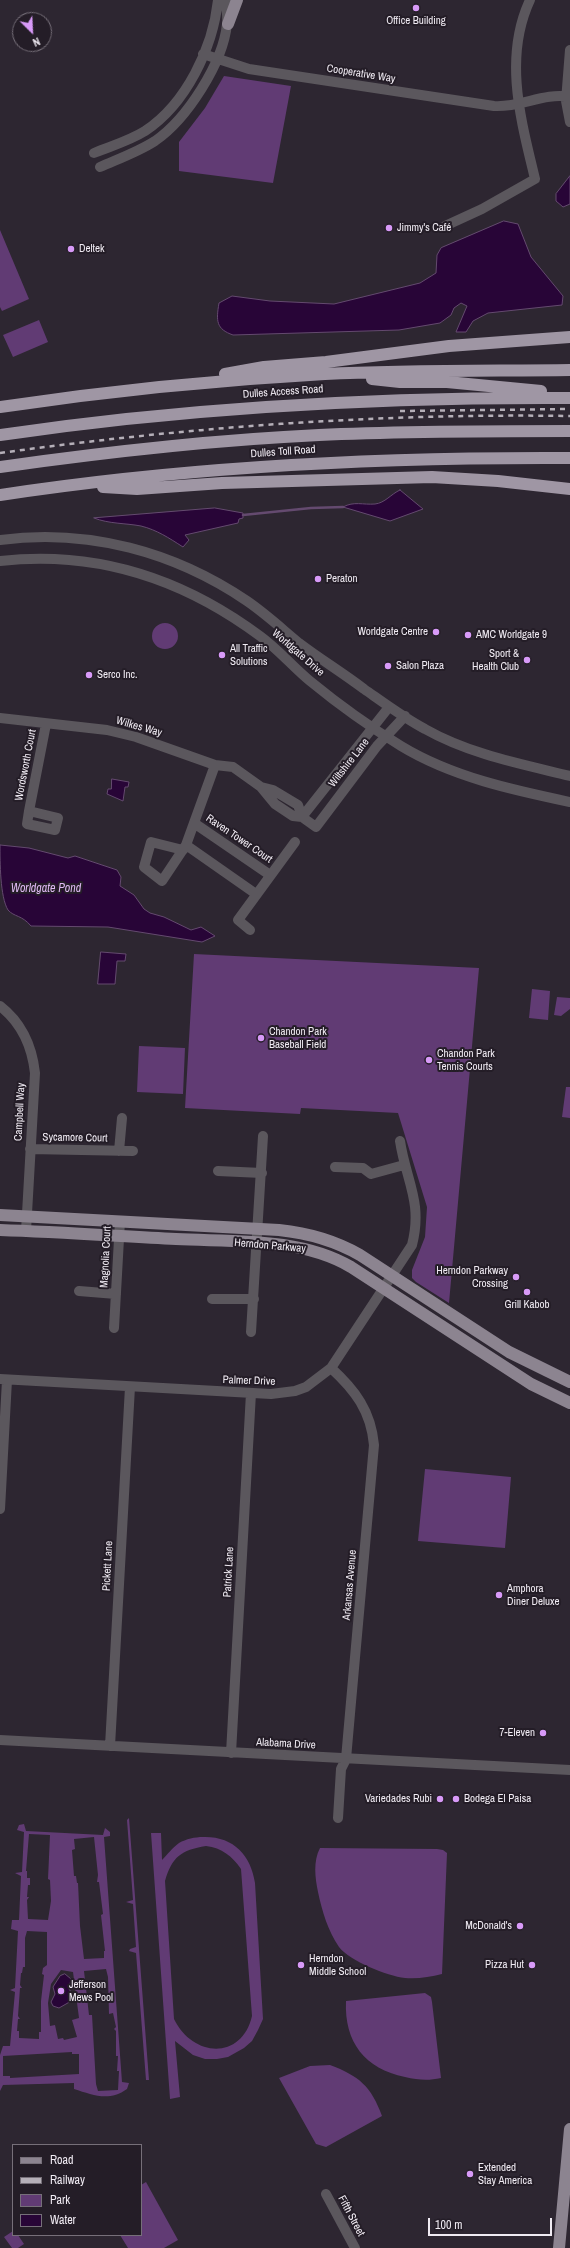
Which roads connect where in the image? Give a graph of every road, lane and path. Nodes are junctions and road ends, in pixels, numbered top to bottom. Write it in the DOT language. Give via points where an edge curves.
graph roads {
  1 [pos="218,0"];
  2 [pos="226,0"];
  3 [pos="237,0"];
  4 [pos="530,0"];
  5 [pos="228,24"];
  6 [pos="570,50"];
  7 [pos="203,54"];
  8 [pos="216,59"];
  9 [pos="568,97"];
  10 [pos="518,103"];
  11 [pos="570,122"];
  12 [pos="94,153"];
  13 [pos="100,167"];
  14 [pos="445,226"];
  15 [pos="570,337"];
  16 [pos="570,370"];
  17 [pos="326,374"];
  18 [pos="159,386"];
  19 [pos="570,392"];
  20 [pos="570,398"];
  21 [pos="0,406"];
  22 [pos="570,431"];
  23 [pos="0,434"];
  24 [pos="570,458"];
  25 [pos="0,467"];
  26 [pos="66,486"];
  27 [pos="570,489"];
  28 [pos="0,495"];
  29 [pos="0,540"];
  30 [pos="0,561"];
  31 [pos="389,707"];
  32 [pos="405,716"];
  33 [pos="0,718"];
  34 [pos="46,724"];
  35 [pos="372,726"];
  36 [pos="387,736"];
  37 [pos="215,765"];
  38 [pos="570,776"];
  39 [pos="570,802"];
  40 [pos="29,811"];
  41 [pos="302,817"];
  42 [pos="194,823"];
  43 [pos="316,827"];
  44 [pos="295,842"];
  45 [pos="270,875"];
  46 [pos="256,894"];
  47 [pos="250,930"];
  48 [pos="0,1006"];
  49 [pos="122,1118"];
  50 [pos="263,1136"];
  51 [pos="400,1140"];
  52 [pos="30,1149"];
  53 [pos="119,1151"];
  54 [pos="133,1151"];
  55 [pos="404,1165"];
  56 [pos="335,1167"];
  57 [pos="218,1171"];
  58 [pos="262,1173"];
  59 [pos="0,1215"];
  60 [pos="26,1216"];
  61 [pos="120,1221"];
  62 [pos="259,1229"];
  63 [pos="0,1230"];
  64 [pos="26,1231"];
  65 [pos="119,1236"];
  66 [pos="258,1244"];
  67 [pos="393,1276"];
  68 [pos="385,1288"];
  69 [pos="79,1291"];
  70 [pos="116,1294"];
  71 [pos="212,1299"];
  72 [pos="254,1300"];
  73 [pos="114,1328"];
  74 [pos="252,1332"];
  75 [pos="331,1368"];
  76 [pos="4,1380"];
  77 [pos="570,1382"];
  78 [pos="130,1387"];
  79 [pos="251,1393"];
  80 [pos="570,1403"];
  81 [pos="0,1496"];
  82 [pos="0,1509"];
  83 [pos="0,1740"];
  84 [pos="110,1746"];
  85 [pos="231,1752"];
  86 [pos="346,1759"];
  87 [pos="570,1770"];
  88 [pos="338,1818"];
  89 [pos="570,2130"];
  90 [pos="326,2194"];
  91 [pos="355,2248"];
  92 [pos="559,2248"];
  1 -- 7 [label="street"];
  2 -- 5 [label="street"];
  3 -- 5 [label="main road"];
  4 -- 10 [label="street" via="517,48 515,78"];
  5 -- 8 [label="street"];
  6 -- 9 [label="street"];
  7 -- 8 [label="street, Cooperative Way"];
  7 -- 12 [label="street" via="185,89 160,119 136,136"];
  8 -- 10 [label="street, Cooperative Way" via="249,70 494,106"];
  8 -- 13 [label="street" via="198,93 172,126 146,146"];
  9 -- 10 [label="street, Cooperative Way" via="557,95"];
  9 -- 11 [label="street"];
  10 -- 14 [label="street" via="535,179"];
  15 -- 18 [label="highway" via="449,346 264,367"];
  16 -- 17 [label="highway"];
  17 -- 18 [label="highway"];
  17 -- 19 [label="highway" via="400,382 447,382"];
  18 -- 21 [label="highway"];
  20 -- 23 [label="highway, Dulles Access Road" via="446,398 294,404 150,415"];
  22 -- 25 [label="highway" via="438,431 287,436 136,450"];
  24 -- 26 [label="highway, Dulles Toll Road" via="307,463 186,472"];
  26 -- 27 [label="highway" via="137,489 222,483 432,477"];
  26 -- 28 [label="highway, Dulles Toll Road"];
  29 -- 31 [label="street, Worldgate Drive" via="88,539 142,550 170,560 212,580 248,602 314,655"];
  30 -- 35 [label="street, Worldgate Drive" via="56,558 92,561 129,569 164,581 202,599 262,637 311,682"];
  31 -- 32 [label="street, Worldgate Drive"];
  31 -- 35 [label="street, Wiltshire Lane"];
  32 -- 36 [label="street, Wiltshire Lane"];
  32 -- 38 [label="street, Worldgate Drive" via="452,742 514,762"];
  33 -- 34 [label="street, Wilkes Way"];
  34 -- 37 [label="street, Wilkes Way" via="107,730 136,736"];
  34 -- 40 [label="street, Wordsworth Court"];
  35 -- 36 [label="street, Worldgate Drive"];
  35 -- 41 [label="street, Wiltshire Lane"];
  36 -- 39 [label="street, Worldgate Drive" via="419,755 465,776"];
  36 -- 43 [label="street, Wiltshire Lane"];
  37 -- 41 [label="street, Wilkes Way" via="234,767 261,787 275,804 293,816"];
  37 -- 42 [label="street, Raven Tower Court"];
  41 -- 43 [label="street, Wilkes Way"];
  42 -- 45 [label="street, Raven Tower Court"];
  42 -- 46 [label="street, Raven Tower Court" via="185,847"];
  44 -- 45 [label="street"];
  45 -- 46 [label="street"];
  46 -- 47 [label="street" via="238,920"];
  48 -- 52 [label="street, Campbell Way" via="26,1036 34,1060"];
  49 -- 53 [label="street, Sycamore Court"];
  50 -- 58 [label="street"];
  51 -- 55 [label="street, Palmer Drive"];
  52 -- 53 [label="street, Sycamore Court"];
  52 -- 60 [label="street, Campbell Way"];
  53 -- 54 [label="street, Sycamore Court"];
  55 -- 56 [label="street" via="371,1174 363,1168"];
  55 -- 67 [label="street, Palmer Drive" via="414,1194 417,1220 412,1245"];
  57 -- 58 [label="street"];
  58 -- 62 [label="street"];
  59 -- 60 [label="main road, Herndon Parkway"];
  60 -- 61 [label="main road, Herndon Parkway"];
  60 -- 64 [label="street, Campbell Way"];
  61 -- 62 [label="main road, Herndon Parkway"];
  61 -- 65 [label="street, Magnolia Court"];
  62 -- 66 [label="street"];
  62 -- 67 [label="main road, Herndon Parkway" via="305,1233 328,1240 360,1255"];
  63 -- 64 [label="main road, Herndon Parkway"];
  64 -- 65 [label="main road, Herndon Parkway"];
  65 -- 66 [label="main road, Herndon Parkway"];
  65 -- 70 [label="street, Magnolia Court"];
  66 -- 68 [label="main road, Herndon Parkway" via="307,1248 320,1252 342,1261"];
  66 -- 72 [label="street"];
  67 -- 68 [label="street, Palmer Drive"];
  67 -- 77 [label="main road, Herndon Parkway" via="509,1352"];
  68 -- 75 [label="street, Palmer Drive"];
  68 -- 80 [label="main road, Herndon Parkway" via="531,1384"];
  69 -- 70 [label="street, Magnolia Court"];
  70 -- 73 [label="street, Magnolia Court"];
  71 -- 72 [label="street"];
  72 -- 74 [label="street"];
  75 -- 79 [label="street, Palmer Drive" via="317,1380 295,1391"];
  75 -- 86 [label="street, Arkansas Avenue" via="348,1384 363,1406 371,1424 374,1445"];
  76 -- 78 [label="street, Palmer Drive"];
  76 -- 81 [label="street"];
  78 -- 79 [label="street, Palmer Drive"];
  78 -- 84 [label="street, Pickett Lane"];
  79 -- 85 [label="street, Patrick Lane"];
  81 -- 82 [label="street"];
  83 -- 84 [label="street, Alabama Drive"];
  84 -- 85 [label="street, Alabama Drive"];
  85 -- 86 [label="street, Alabama Drive"];
  86 -- 87 [label="street, Alabama Drive"];
  86 -- 88 [label="street, Arkansas Avenue" via="342,1769"];
  89 -- 92 [label="main road"];
  90 -- 91 [label="street, Fifth Street"];
}
